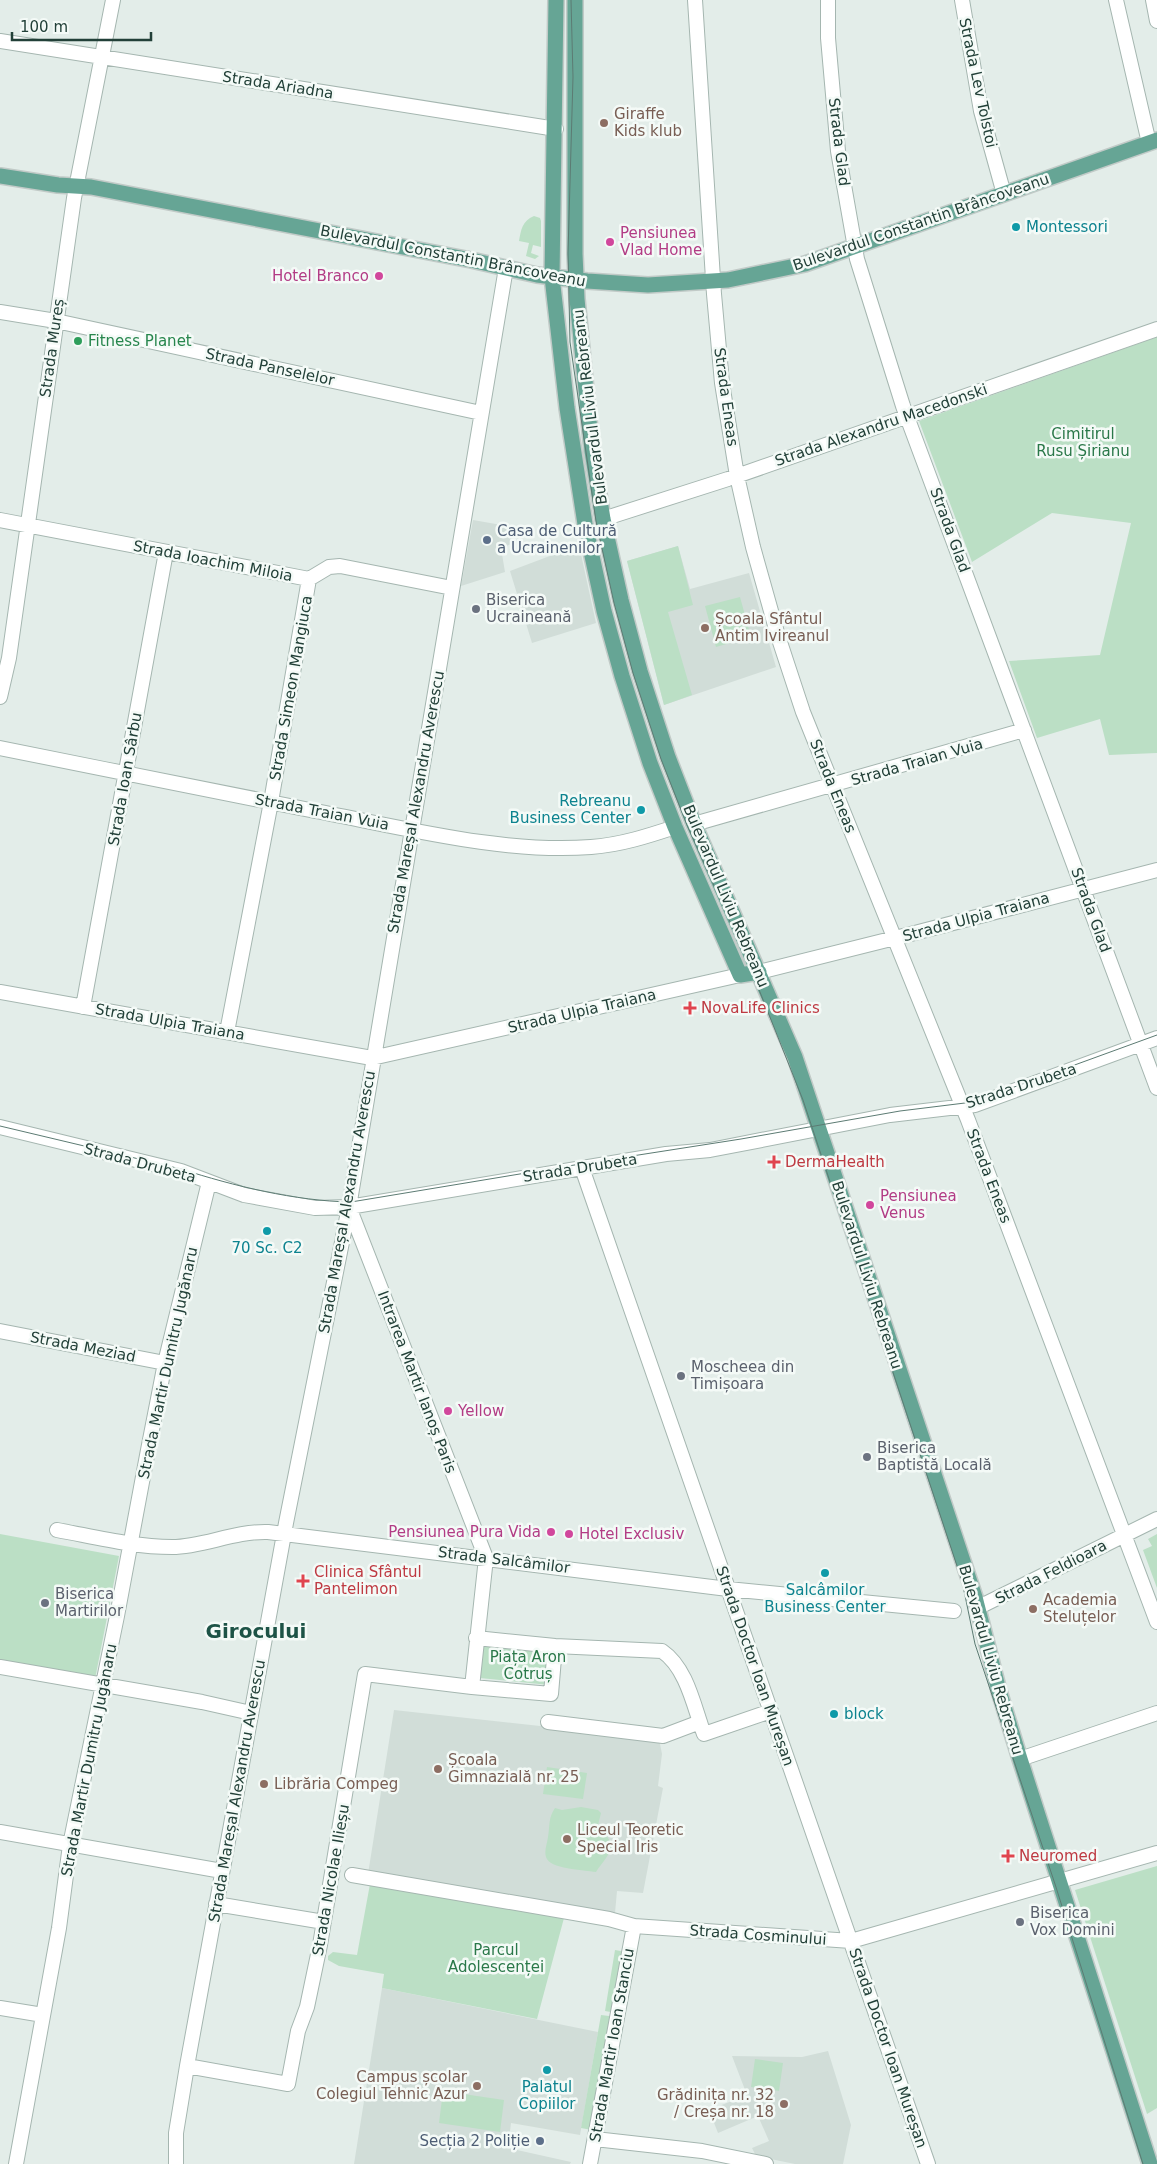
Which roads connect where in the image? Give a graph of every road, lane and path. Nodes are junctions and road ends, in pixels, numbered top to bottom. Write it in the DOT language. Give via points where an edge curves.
graph roads {
  1 [pos="112,0"];
  2 [pos="556,0"];
  3 [pos="575,0"];
  4 [pos="695,0"];
  5 [pos="828,0"];
  6 [pos="962,0"];
  7 [pos="1116,0"];
  8 [pos="1153,0"];
  9 [pos="1157,20"];
  10 [pos="0,41"];
  11 [pos="101,57"];
  12 [pos="556,129"];
  13 [pos="1153,141"];
  14 [pos="0,176"];
  15 [pos="76,186"];
  16 [pos="1004,194"];
  17 [pos="854,248"];
  18 [pos="506,268"];
  19 [pos="552,277"];
  20 [pos="576,280"];
  21 [pos="713,281"];
  22 [pos="0,312"];
  23 [pos="56,321"];
  24 [pos="1157,329"];
  25 [pos="481,413"];
  26 [pos="907,415"];
  27 [pos="737,476"];
  28 [pos="604,519"];
  29 [pos="0,520"];
  30 [pos="28,526"];
  31 [pos="166,552"];
  32 [pos="309,579"];
  33 [pos="452,588"];
  34 [pos="4,657"];
  35 [pos="0,697"];
  36 [pos="1024,730"];
  37 [pos="0,748"];
  38 [pos="126,773"];
  39 [pos="833,786"];
  40 [pos="271,802"];
  41 [pos="694,824"];
  42 [pos="675,827"];
  43 [pos="412,830"];
  44 [pos="1157,870"];
  45 [pos="1083,889"];
  46 [pos="895,938"];
  47 [pos="759,972"];
  48 [pos="740,975"];
  49 [pos="0,992"];
  50 [pos="83,1006"];
  51 [pos="227,1032"];
  52 [pos="1157,1038"];
  53 [pos="1140,1044"];
  54 [pos="372,1058"];
  55 [pos="1157,1088"];
  56 [pos="963,1106"];
  57 [pos="0,1127"];
  58 [pos="819,1130"];
  59 [pos="582,1168"];
  60 [pos="209,1182"];
  61 [pos="349,1207"];
  62 [pos="0,1331"];
  63 [pos="165,1363"];
  64 [pos="1157,1519"];
  65 [pos="57,1530"];
  66 [pos="284,1534"];
  67 [pos="1125,1535"];
  68 [pos="131,1544"];
  69 [pos="486,1558"];
  70 [pos="728,1589"];
  71 [pos="977,1608"];
  72 [pos="954,1611"];
  73 [pos="1157,1622"];
  74 [pos="476,1638"];
  75 [pos="555,1646"];
  76 [pos="0,1667"];
  77 [pos="102,1685"];
  78 [pos="472,1686"];
  79 [pos="771,1711"];
  80 [pos="251,1713"];
  81 [pos="1157,1713"];
  82 [pos="548,1722"];
  83 [pos="702,1728"];
  84 [pos="1020,1759"];
  85 [pos="0,1832"];
  86 [pos="70,1845"];
  87 [pos="1157,1853"];
  88 [pos="222,1871"];
  89 [pos="352,1875"];
  90 [pos="1059,1883"];
  91 [pos="216,1904"];
  92 [pos="324,1922"];
  93 [pos="634,1926"];
  94 [pos="851,1941"];
  95 [pos="0,2008"];
  96 [pos="43,2016"];
  97 [pos="187,2066"];
  98 [pos="176,2133"];
  99 [pos="595,2139"];
  100 [pos="16,2164"];
  101 [pos="166,2164"];
  102 [pos="176,2164"];
  103 [pos="590,2164"];
  104 [pos="766,2164"];
  105 [pos="928,2164"];
  106 [pos="1150,2164"];
  1 -- 11 [label="street, Strada Mureș"];
  2 -- 12 [label="main road, Bulevardul Liviu Rebreanu"];
  3 -- 20 [label="main road, Bulevardul Liviu Rebreanu"];
  4 -- 21 [label="street, Strada Eneas"];
  5 -- 17 [label="street, Strada Glad" via="828,38 838,151"];
  6 -- 16 [label="street, Strada Lev Tolstoi" via="981,111"];
  7 -- 13 [label="street"];
  8 -- 9 [label="street"];
  10 -- 11 [label="street, Strada Ariadna"];
  11 -- 12 [label="street, Strada Ariadna"];
  11 -- 15 [label="street, Strada Mureș"];
  12 -- 19 [label="main road, Bulevardul Liviu Rebreanu"];
  13 -- 16 [label="main road, Bulevardul Constantin Brâncoveanu"];
  14 -- 15 [label="main road, Bulevardul Constantin Brâncoveanu"];
  15 -- 18 [label="main road, Bulevardul Constantin Brâncoveanu"];
  15 -- 23 [label="street, Strada Mureș"];
  16 -- 17 [label="main road, Bulevardul Constantin Brâncoveanu"];
  17 -- 21 [label="main road, Bulevardul Constantin Brâncoveanu" via="785,268"];
  17 -- 26 [label="street, Strada Glad"];
  18 -- 19 [label="main road, Bulevardul Constantin Brâncoveanu"];
  18 -- 25 [label="street, Strada Mareșal Alexandru Averescu"];
  19 -- 20 [label="main road, Bulevardul Constantin Brâncoveanu"];
  19 -- 42 [label="main road, Bulevardul Liviu Rebreanu" via="585,524 604,611 622,676"];
  20 -- 21 [label="main road, Bulevardul Constantin Brâncoveanu" via="648,285"];
  20 -- 28 [label="main road, Bulevardul Liviu Rebreanu" via="586,406"];
  21 -- 27 [label="street, Strada Eneas" via="722,384"];
  22 -- 23 [label="street, Strada Panselelor"];
  23 -- 25 [label="street, Strada Panselelor"];
  23 -- 30 [label="street, Strada Mureș"];
  24 -- 26 [label="street, Strada Alexandru Macedonski"];
  25 -- 33 [label="street, Strada Mareșal Alexandru Averescu"];
  26 -- 27 [label="street, Strada Alexandru Macedonski"];
  26 -- 36 [label="street, Strada Glad"];
  27 -- 28 [label="street, Strada Alexandru Macedonski"];
  27 -- 39 [label="street, Strada Eneas" via="778,636 803,712"];
  28 -- 41 [label="main road, Bulevardul Liviu Rebreanu" via="640,671"];
  29 -- 30 [label="street, Strada Ioachim Miloia"];
  30 -- 31 [label="street, Strada Ioachim Miloia"];
  30 -- 34 [label="street, Strada Mureș"];
  31 -- 32 [label="street, Strada Ioachim Miloia"];
  31 -- 38 [label="street, Strada Ioan Sârbu"];
  32 -- 33 [label="street, Strada Ioachim Miloia" via="330,567 340,566"];
  32 -- 40 [label="street, Strada Simeon Mangiuca"];
  33 -- 43 [label="street, Strada Mareșal Alexandru Averescu"];
  34 -- 35 [label="street, Strada Mureș"];
  36 -- 39 [label="street, Strada Traian Vuia"];
  36 -- 45 [label="street, Strada Glad"];
  37 -- 38 [label="street, Strada Traian Vuia"];
  38 -- 40 [label="street, Strada Traian Vuia"];
  38 -- 50 [label="street, Strada Ioan Sârbu"];
  39 -- 41 [label="street, Strada Traian Vuia"];
  39 -- 46 [label="street, Strada Eneas"];
  40 -- 43 [label="street, Strada Traian Vuia"];
  40 -- 51 [label="street, Strada Simeon Mangiuca"];
  41 -- 47 [label="main road, Bulevardul Liviu Rebreanu"];
  42 -- 43 [label="street, Strada Traian Vuia" via="592,847 487,842"];
  42 -- 48 [label="main road, Bulevardul Liviu Rebreanu"];
  43 -- 54 [label="street, Strada Mareșal Alexandru Averescu"];
  44 -- 45 [label="street, Strada Ulpia Traiana"];
  45 -- 46 [label="street, Strada Ulpia Traiana"];
  45 -- 53 [label="street, Strada Glad"];
  46 -- 47 [label="street, Strada Ulpia Traiana"];
  46 -- 56 [label="street, Strada Eneas"];
  47 -- 48 [label="main road, Strada Ulpia Traiana"];
  47 -- 58 [label="main road, Bulevardul Liviu Rebreanu" via="795,1057"];
  48 -- 54 [label="street, Strada Ulpia Traiana"];
  49 -- 50 [label="street, Strada Ulpia Traiana"];
  50 -- 51 [label="street, Strada Ulpia Traiana"];
  51 -- 54 [label="street, Strada Ulpia Traiana"];
  52 -- 53 [label="street, Strada Drubeta"];
  53 -- 55 [label="street, Strada Glad"];
  53 -- 56 [label="street, Strada Drubeta" via="975,1105"];
  54 -- 61 [label="street, Strada Mareșal Alexandru Averescu"];
  56 -- 58 [label="street, Strada Drubeta" via="890,1115"];
  56 -- 67 [label="street, Strada Eneas"];
  57 -- 60 [label="street, Strada Drubeta" via="181,1171"];
  58 -- 59 [label="street, Strada Drubeta"];
  58 -- 71 [label="main road, Bulevardul Liviu Rebreanu"];
  59 -- 61 [label="street, Strada Drubeta"];
  59 -- 70 [label="street, Strada Doctor Ioan Mureșan"];
  60 -- 61 [label="street, Strada Drubeta" via="244,1195 315,1208"];
  60 -- 63 [label="street, Strada Martir Dumitru Jugănaru"];
  61 -- 66 [label="street, Strada Mareșal Alexandru Averescu"];
  61 -- 69 [label="street, Intrarea Martir Ianoș Paris"];
  62 -- 63 [label="street, Strada Meziad"];
  63 -- 68 [label="street, Strada Martir Dumitru Jugănaru"];
  64 -- 67 [label="street, Strada Feldioara"];
  65 -- 68 [label="street, Strada Salcâmilor"];
  66 -- 68 [label="street, Strada Salcâmilor" via="250,1531 173,1547"];
  66 -- 69 [label="street, Strada Salcâmilor"];
  66 -- 80 [label="street, Strada Mareșal Alexandru Averescu"];
  67 -- 71 [label="street, Strada Feldioara"];
  67 -- 73 [label="street, Strada Eneas"];
  68 -- 77 [label="street, Strada Martir Dumitru Jugănaru"];
  69 -- 70 [label="street, Strada Salcâmilor"];
  69 -- 74 [label="street"];
  70 -- 72 [label="street, Strada Salcâmilor"];
  70 -- 79 [label="street, Strada Doctor Ioan Mureșan"];
  71 -- 84 [label="main road, Bulevardul Liviu Rebreanu"];
  74 -- 75 [label="street"];
  74 -- 78 [label="street"];
  75 -- 78 [label="street" via="550,1694"];
  75 -- 83 [label="street" via="662,1651 673,1659"];
  76 -- 77 [label="street"];
  77 -- 80 [label="street"];
  77 -- 86 [label="street, Strada Martir Dumitru Jugănaru"];
  78 -- 92 [label="street, Strada Nicolae Ilieșu" via="365,1674"];
  79 -- 83 [label="street"];
  79 -- 94 [label="street, Strada Doctor Ioan Mureșan"];
  80 -- 88 [label="street, Strada Mareșal Alexandru Averescu"];
  81 -- 84 [label="street"];
  82 -- 83 [label="street" via="663,1736"];
  84 -- 90 [label="main road, Bulevardul Liviu Rebreanu"];
  85 -- 86 [label="street"];
  86 -- 88 [label="street"];
  86 -- 96 [label="street, Strada Martir Dumitru Jugănaru"];
  87 -- 90 [label="street, Strada Cosminului"];
  88 -- 91 [label="street, Strada Mareșal Alexandru Averescu"];
  89 -- 93 [label="street, Strada Cosminului" via="616,1920"];
  90 -- 94 [label="street, Strada Cosminului"];
  90 -- 106 [label="main road, Bulevardul Liviu Rebreanu"];
  91 -- 92 [label="street"];
  91 -- 97 [label="street, Strada Mareșal Alexandru Averescu"];
  92 -- 97 [label="street, Strada Nicolae Ilieșu" via="288,2084"];
  93 -- 94 [label="street, Strada Cosminului"];
  93 -- 99 [label="street, Strada Martir Ioan Stanciu"];
  94 -- 105 [label="street, Strada Doctor Ioan Mureșan"];
  95 -- 96 [label="street"];
  96 -- 100 [label="street, Strada Martir Dumitru Jugănaru"];
  97 -- 98 [label="street, Strada Mareșal Alexandru Averescu"];
  98 -- 101 [label="street, Strada Mareșal Alexandru Averescu"];
  98 -- 102 [label="street, Strada Mareșal Alexandru Averescu"];
  99 -- 103 [label="street, Strada Martir Ioan Stanciu"];
  99 -- 104 [label="street" via="702,2151"];
}
